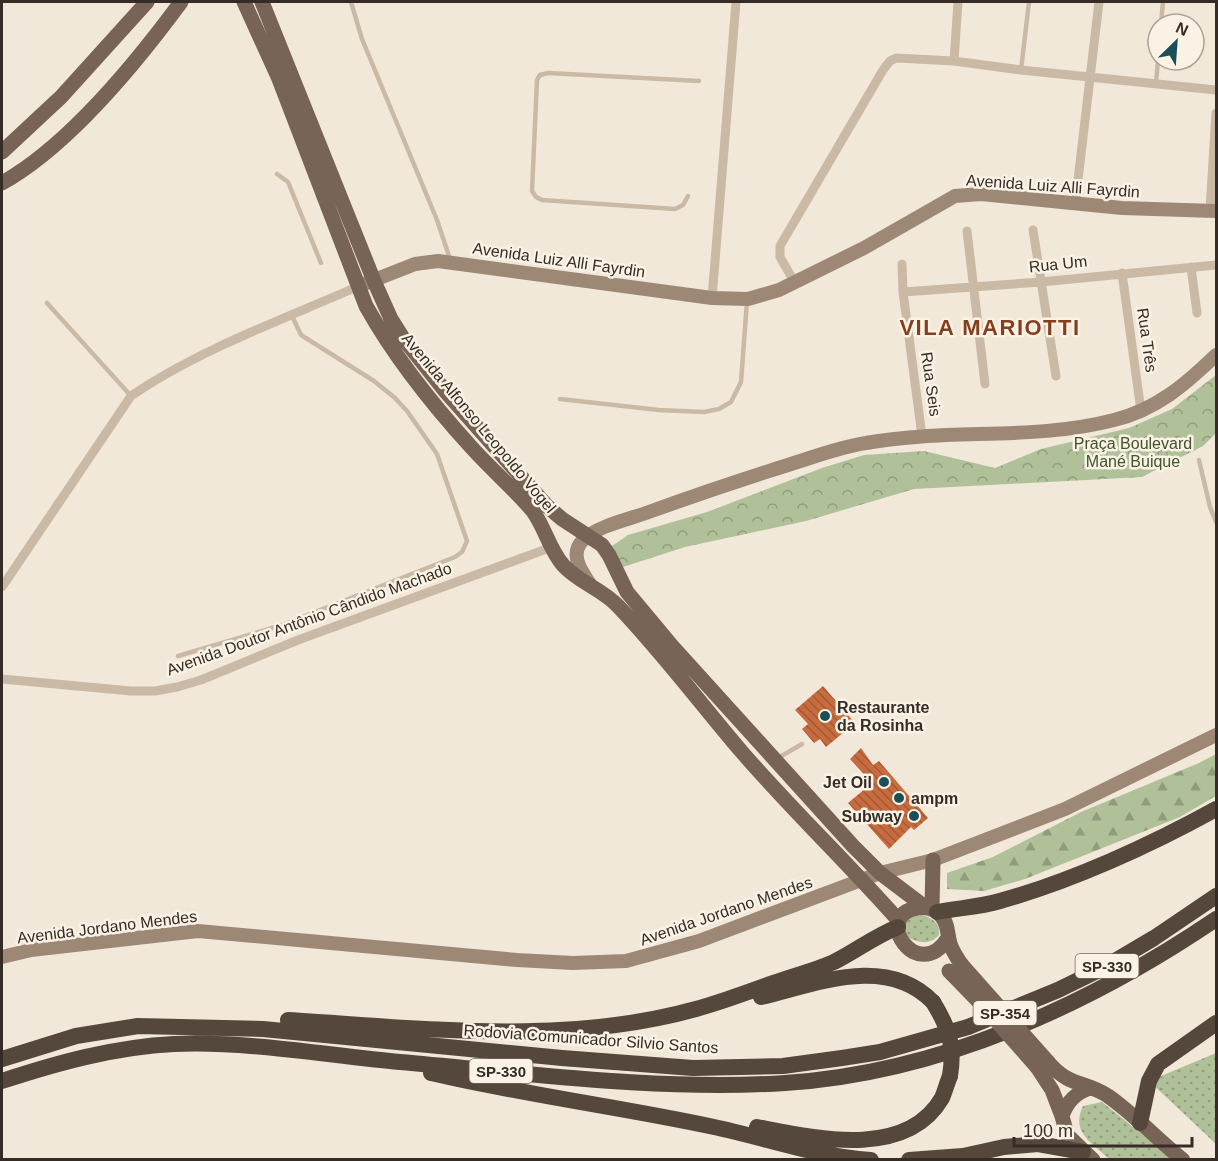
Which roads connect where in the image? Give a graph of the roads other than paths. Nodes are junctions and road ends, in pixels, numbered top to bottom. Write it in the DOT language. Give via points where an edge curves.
graph roads {
  1 [pos="147,2"];
  2 [pos="182,2"];
  3 [pos="244,2"];
  4 [pos="262,2"];
  5 [pos="351,2"];
  6 [pos="736,2"];
  7 [pos="958,2"];
  8 [pos="1029,2"];
  9 [pos="1099,2"];
  10 [pos="954,60"];
  11 [pos="1021,70"];
  12 [pos="1157,72"];
  13 [pos="1091,77"];
  14 [pos="699,81"];
  15 [pos="1156,83"];
  16 [pos="1216,90"];
  17 [pos="1216,113"];
  18 [pos="2,152"];
  19 [pos="277,174"];
  20 [pos="2,183"];
  21 [pos="688,196"];
  22 [pos="1075,205"];
  23 [pos="1213,210"];
  24 [pos="1033,230"];
  25 [pos="967,231"];
  26 [pos="451,262"];
  27 [pos="321,263"];
  28 [pos="902,264"];
  29 [pos="1216,265"];
  30 [pos="1191,267"];
  31 [pos="1122,273"];
  32 [pos="1041,282"];
  33 [pos="366,283"];
  34 [pos="795,283"];
  35 [pos="975,286"];
  36 [pos="903,292"];
  37 [pos="712,298"];
  38 [pos="748,298"];
  39 [pos="47,303"];
  40 [pos="1197,313"];
  41 [pos="292,316"];
  42 [pos="1216,355"];
  43 [pos="1056,376"];
  44 [pos="985,384"];
  45 [pos="131,396"];
  46 [pos="561,399"];
  47 [pos="1141,411"];
  48 [pos="922,436"];
  49 [pos="1199,460"];
  50 [pos="1216,522"];
  51 [pos="589,536"];
  52 [pos="552,547"];
  53 [pos="591,586"];
  54 [pos="2,587"];
  55 [pos="178,656"];
  56 [pos="2,679"];
  57 [pos="1216,735"];
  58 [pos="802,744"];
  59 [pos="775,760"];
  60 [pos="1216,809"];
  61 [pos="933,860"];
  62 [pos="880,873"];
  63 [pos="862,879"];
  64 [pos="1216,896"];
  65 [pos="931,909"];
  66 [pos="1216,918"];
  67 [pos="898,924"];
  68 [pos="948,938"];
  69 [pos="925,953"];
  70 [pos="2,957"];
  71 [pos="955,967"];
  72 [pos="698,1009"];
  73 [pos="1216,1023"];
  74 [pos="138,1026"];
  75 [pos="2,1059"];
  76 [pos="393,1061"];
  77 [pos="1042,1065"];
  78 [pos="2,1081"];
  79 [pos="1090,1088"];
  80 [pos="1062,1116"];
  81 [pos="1140,1123"];
  82 [pos="714,1127"];
  83 [pos="1078,1151"];
  84 [pos="871,1160"];
  85 [pos="909,1160"];
  86 [pos="1183,1160"];
  1 -- 18 [label="main road" via="61,97"];
  2 -- 20 [label="main road" via="90,110 38,158"];
  3 -- 33 [label="main road, Avenida Alfonso Leopoldo Vogel"];
  4 -- 33 [label="main road, Avenida Alfonso Leopoldo Vogel"];
  5 -- 26 [label="lane" via="362,39"];
  6 -- 37 [label="street"];
  7 -- 10 [label="street"];
  8 -- 11 [label="lane"];
  9 -- 13 [label="street"];
  10 -- 11 [label="street"];
  10 -- 34 [label="street" via="903,57 890,61 883,70 780,246 780,257"];
  11 -- 13 [label="street"];
  12 -- 15 [label="lane"];
  13 -- 15 [label="street"];
  13 -- 22 [label="street"];
  14 -- 21 [label="lane" via="548,73 537,80 532,190 536,197 675,209"];
  15 -- 16 [label="street"];
  17 -- 23 [label="street"];
  19 -- 27 [label="lane" via="288,182"];
  22 -- 23 [label="street, Avenida Luiz Alli Fayrdin"];
  22 -- 34 [label="street, Avenida Luiz Alli Fayrdin" via="981,194 955,196"];
  24 -- 32 [label="street"];
  25 -- 35 [label="street"];
  26 -- 33 [label="street, Avenida Luiz Alli Fayrdin" via="415,264"];
  26 -- 37 [label="street, Avenida Luiz Alli Fayrdin"];
  28 -- 36 [label="street, Rua Seis"];
  29 -- 30 [label="street, Rua Um"];
  30 -- 31 [label="street, Rua Um"];
  30 -- 40 [label="street"];
  31 -- 32 [label="street, Rua Um"];
  31 -- 47 [label="street, Rua Três"];
  32 -- 35 [label="street, Rua Um"];
  32 -- 43 [label="street"];
  33 -- 41 [label="street, Avenida Luiz Alli Fayrdin"];
  33 -- 51 [label="main road, Avenida Alfonso Leopoldo Vogel" via="446,392 547,506"];
  33 -- 52 [label="main road, Avenida Alfonso Leopoldo Vogel" via="366,306 406,370 471,447 532,510"];
  34 -- 38 [label="street, Avenida Luiz Alli Fayrdin"];
  35 -- 36 [label="street, Rua Um"];
  35 -- 44 [label="street"];
  36 -- 48 [label="street, Rua Seis"];
  37 -- 38 [label="street, Avenida Luiz Alli Fayrdin"];
  38 -- 46 [label="lane" via="741,382 731,402 719,409 659,411"];
  39 -- 45 [label="lane"];
  41 -- 45 [label="street, Avenida Luiz Alli Fayrdin" via="215,350"];
  41 -- 55 [label="lane" via="301,335 374,381 407,411 436,454 467,541 455,557 355,598"];
  42 -- 47 [label="street" via="1172,394"];
  45 -- 54 [label="street, Avenida Luiz Alli Fayrdin"];
  47 -- 48 [label="street" via="1065,429"];
  48 -- 51 [label="street" via="834,450 688,497"];
  49 -- 50 [label="lane"];
  51 -- 53 [label="street" via="578,549 577,561"];
  51 -- 59 [label="main road, Avenida Alfonso Leopoldo Vogel" via="609,555 627,592"];
  52 -- 53 [label="main road, Avenida Alfonso Leopoldo Vogel" via="564,566"];
  52 -- 56 [label="street, Avenida Doutor Antônio Cândido Machado" via="177,687 131,691"];
  53 -- 63 [label="main road, Avenida Alfonso Leopoldo Vogel" via="615,603 742,752"];
  57 -- 61 [label="street, Avenida Jordano Mendes" via="1065,809"];
  58 -- 59 [label="lane"];
  59 -- 62 [label="main road, Avenida Alfonso Leopoldo Vogel"];
  60 -- 65 [label="highway" via="1147,845 1042,887 998,902"];
  61 -- 62 [label="street, Avenida Jordano Mendes"];
  61 -- 65 [label="main road"];
  62 -- 63 [label="street, Avenida Jordano Mendes"];
  62 -- 65 [label="main road, SP-354"];
  63 -- 67 [label="main road, SP-354"];
  63 -- 70 [label="street, Avenida Jordano Mendes" via="699,941 626,962 517,960 198,931"];
  64 -- 74 [label="highway, Rodovia Comunicador Silvio Santos / SP-330" via="1105,967 968,1027 880,1052 783,1066 693,1068 263,1029"];
  65 -- 67 [label="main road" via="915,908 905,913"];
  65 -- 68 [label="main road, SP-354" via="946,923"];
  66 -- 76 [label="highway, SP-330" via="1104,986 1000,1033 938,1056 851,1075 786,1083 682,1084"];
  67 -- 69 [label="main road, SP-354" via="899,938 905,947"];
  67 -- 72 [label="highway" via="831,963"];
  68 -- 69 [label="main road" via="939,950"];
  68 -- 71 [label="main road, SP-354"];
  69 -- 71 [label="main road, SP-354"];
  71 -- 77 [label="main road, SP-354, bridge"];
  72 -- 74 [label="highway" via="602,1028 527,1033 268,1019"];
  72 -- 82 [label="highway, bridge" via="875,974 924,992 943,1019 951,1041 953,1059 942,1097 926,1117 903,1131 864,1140 730,1124"];
  73 -- 81 [label="highway" via="1158,1064 1149,1081"];
  74 -- 75 [label="highway, Rodovia Comunicador Silvio Santos / SP-330" via="76,1036"];
  76 -- 78 [label="highway, SP-330" via="241,1044 173,1044 75,1059"];
  76 -- 82 [label="highway" via="472,1083"];
  77 -- 79 [label="main road, SP-354"];
  77 -- 80 [label="main road, SP-354"];
  79 -- 80 [label="main road" via="1075,1095"];
  79 -- 81 [label="main road, SP-354" via="1104,1094"];
  80 -- 83 [label="main road, SP-354"];
  81 -- 86 [label="main road, SP-354"];
  82 -- 84 [label="highway" via="822,1154"];
  83 -- 85 [label="highway" via="1038,1144"];
}
